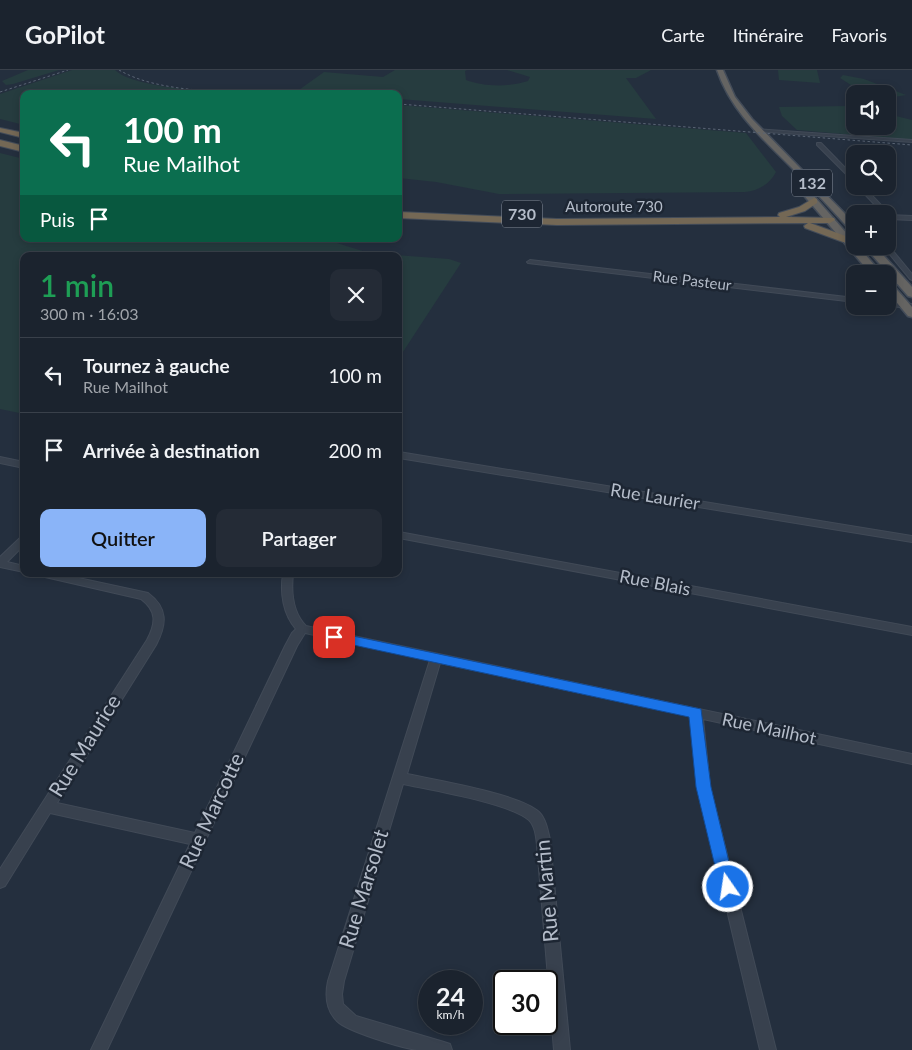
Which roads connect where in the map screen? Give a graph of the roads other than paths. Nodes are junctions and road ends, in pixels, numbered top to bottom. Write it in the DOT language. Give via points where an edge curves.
graph roads {
  1 [pos="720,70"];
  2 [pos="0,130"];
  3 [pos="758,132"];
  4 [pos="20,135"];
  5 [pos="912,141"];
  6 [pos="0,142"];
  7 [pos="819,144"];
  8 [pos="20,148"];
  9 [pos="846,172"];
  10 [pos="869,195"];
  11 [pos="814,201"];
  12 [pos="878,205"];
  13 [pos="402,206"];
  14 [pos="402,215"];
  15 [pos="846,217"];
  16 [pos="896,217"];
  17 [pos="778,218"];
  18 [pos="828,218"];
  19 [pos="846,218"];
  20 [pos="912,218"];
  21 [pos="846,239"];
  22 [pos="846,240"];
  23 [pos="860,255"];
  24 [pos="877,255"];
  25 [pos="893,255"];
  26 [pos="530,262"];
  27 [pos="868,265"];
  28 [pos="912,278"];
  29 [pos="896,294"];
  30 [pos="912,294"];
  31 [pos="846,299"];
  32 [pos="896,306"];
  33 [pos="910,309"];
  34 [pos="402,455"];
  35 [pos="0,460"];
  36 [pos="20,464"];
  37 [pos="402,536"];
  38 [pos="912,538"];
  39 [pos="20,543"];
  40 [pos="0,564"];
  41 [pos="20,568"];
  42 [pos="58,577"];
  43 [pos="288,577"];
  44 [pos="303,629"];
  45 [pos="912,631"];
  46 [pos="436,658"];
  47 [pos="696,713"];
  48 [pos="912,759"];
  49 [pos="398,777"];
  50 [pos="47,807"];
  51 [pos="198,840"];
  52 [pos="0,881"];
  53 [pos="99,1050"];
  54 [pos="444,1050"];
  55 [pos="562,1050"];
  56 [pos="768,1050"];
  1 -- 3 [label="highway, 132" via="734,100"];
  2 -- 4 [label="highway"];
  3 -- 5 [label="street"];
  3 -- 11 [label="highway, 132" via="771,152"];
  3 -- 15 [label="highway, 132"];
  6 -- 8 [label="highway"];
  7 -- 9 [label="street"];
  10 -- 12 [label="street"];
  11 -- 17 [label="highway"];
  11 -- 18 [label="highway, 132"];
  13 -- 17 [label="highway, Autoroute 730 / 730" via="568,216"];
  14 -- 17 [label="highway, Autoroute 730 / 730" via="530,222"];
  16 -- 20 [label="street"];
  17 -- 18 [label="highway, Autoroute 730 / 730"];
  17 -- 22 [label="highway" via="816,227"];
  18 -- 19 [label="highway"];
  18 -- 21 [label="highway, 132"];
  23 -- 27 [label="highway, 132"];
  24 -- 30 [label="highway"];
  25 -- 28 [label="street"];
  26 -- 31 [label="street, Rue Pasteur"];
  29 -- 33 [label="highway"];
  32 -- 33 [label="street"];
  34 -- 38 [label="street, Rue Laurier"];
  35 -- 36 [label="street"];
  37 -- 45 [label="street, Rue Blais"];
  39 -- 40 [label="street"];
  40 -- 41 [label="street"];
  42 -- 50 [label="street, Rue Maurice" via="144,596 157,608 160,621 156,634"];
  43 -- 44 [label="street" via="287,592 295,618"];
  44 -- 46 [label="street, Rue Mailhot"];
  44 -- 51 [label="street, Rue Marcotte" via="290,646"];
  46 -- 47 [label="street, Rue Mailhot"];
  46 -- 49 [label="street, Rue Marsolet"];
  47 -- 48 [label="street, Rue Mailhot"];
  47 -- 56 [label="street" via="704,787"];
  49 -- 54 [label="street, Rue Marsolet" via="336,981 334,1003 340,1015 352,1023"];
  49 -- 55 [label="street, Rue Martin" via="511,804 530,813 538,822 544,842"];
  50 -- 51 [label="street"];
  50 -- 52 [label="street, Rue Maurice"];
  51 -- 53 [label="street, Rue Marcotte"];
}
